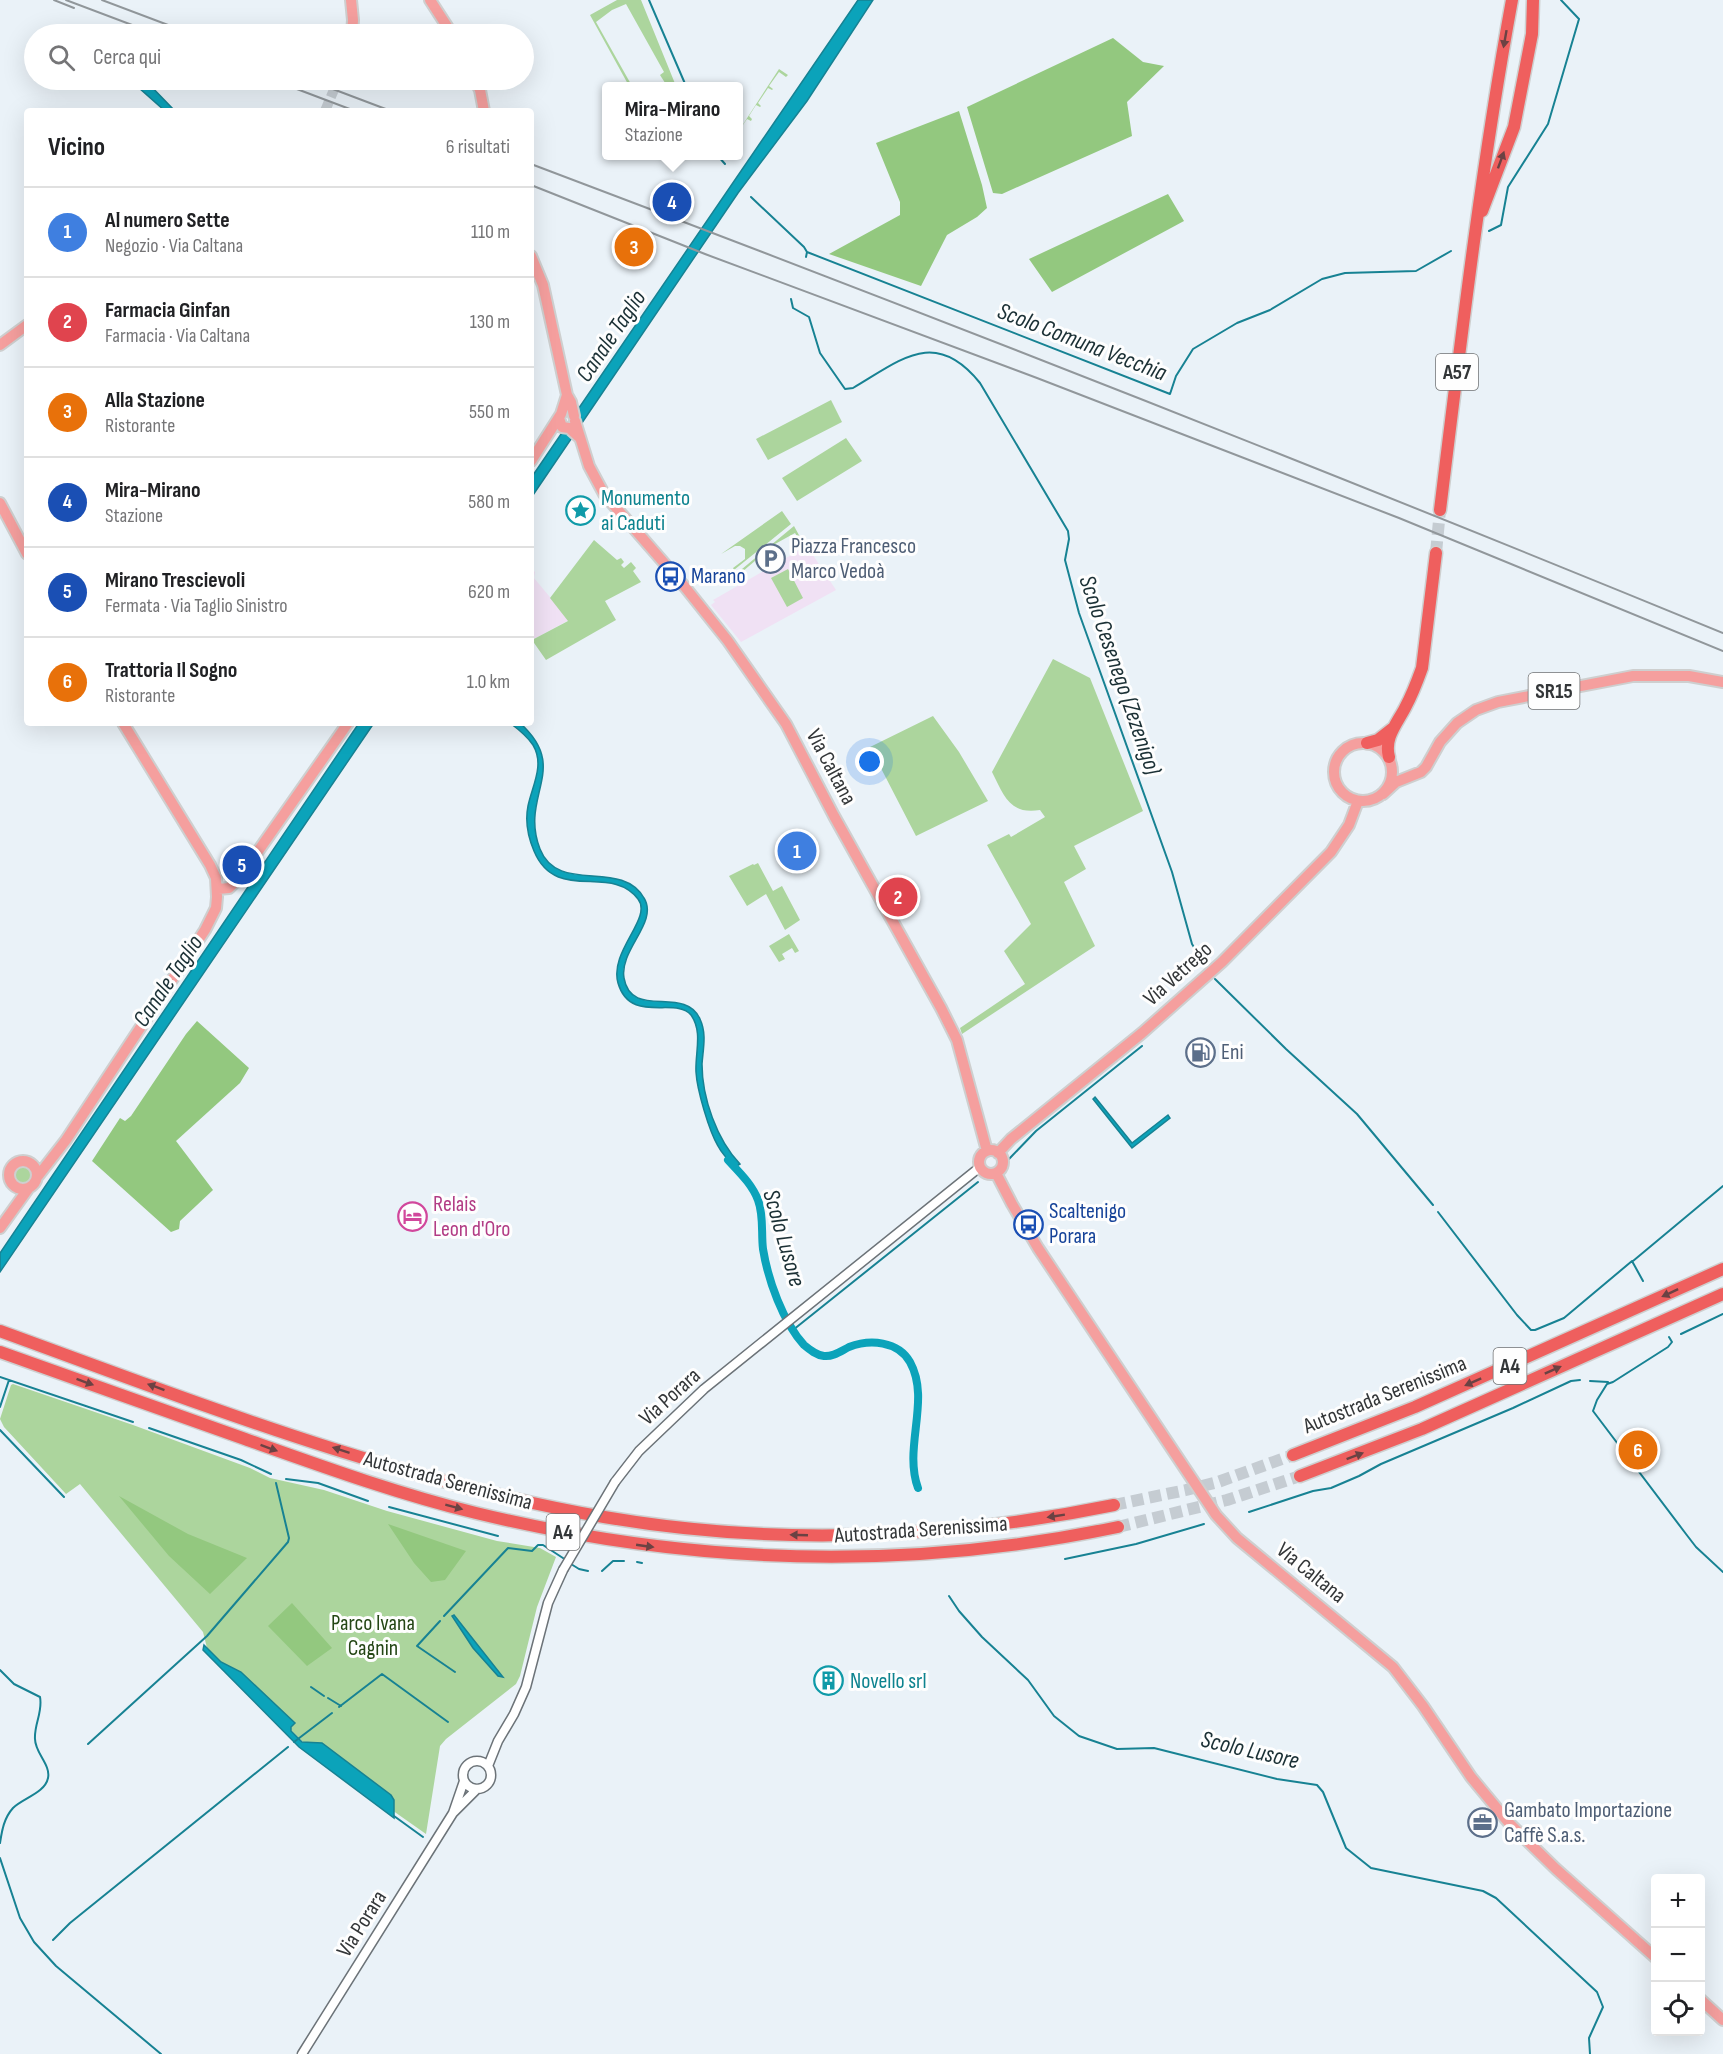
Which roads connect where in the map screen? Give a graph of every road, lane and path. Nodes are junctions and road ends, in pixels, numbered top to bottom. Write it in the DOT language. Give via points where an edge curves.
graph roads {
  1 [pos="351,0"];
  2 [pos="430,0"];
  3 [pos="1512,0"];
  4 [pos="1533,0"];
  5 [pos="353,24"];
  6 [pos="446,24"];
  7 [pos="480,90"];
  8 [pos="483,108"];
  9 [pos="1474,235"];
  10 [pos="534,263"];
  11 [pos="24,327"];
  12 [pos="0,345"];
  13 [pos="565,422"];
  14 [pos="534,458"];
  15 [pos="0,503"];
  16 [pos="1440,510"];
  17 [pos="24,548"];
  18 [pos="1436,553"];
  19 [pos="1723,682"];
  20 [pos="125,726"];
  21 [pos="346,726"];
  22 [pos="1393,729"];
  23 [pos="1367,743"];
  24 [pos="1390,759"];
  25 [pos="1414,774"];
  26 [pos="1383,794"];
  27 [pos="1358,801"];
  28 [pos="218,889"];
  29 [pos="59,1150"];
  30 [pos="993,1152"];
  31 [pos="30,1162"];
  32 [pos="980,1167"];
  33 [pos="996,1173"];
  34 [pos="38,1176"];
  35 [pos="12,1184"];
  36 [pos="28,1189"];
  37 [pos="0,1220"];
  38 [pos="0,1228"];
  39 [pos="1723,1269"];
  40 [pos="1723,1294"];
  41 [pos="0,1331"];
  42 [pos="0,1352"];
  43 [pos="1293,1455"];
  44 [pos="1300,1476"];
  45 [pos="1113,1505"];
  46 [pos="1118,1527"];
  47 [pos="498,1741"];
  48 [pos="479,1761"];
  49 [pos="488,1767"];
  50 [pos="464,1782"];
  51 [pos="477,1789"];
  52 [pos="453,1813"];
  53 [pos="1651,1954"];
  54 [pos="1705,2003"];
  55 [pos="1723,2020"];
  56 [pos="302,2054"];
  1 -- 5 [label="main road"];
  2 -- 6 [label="main road"];
  3 -- 9 [label="highway, A57, one-way"];
  9 -- 4 [label="highway, A57, one-way" via="1514,127 1532,34"];
  7 -- 8 [label="main road"];
  9 -- 16 [label="highway, A57"];
  10 -- 13 [label="main road" via="543,285 567,395"];
  11 -- 12 [label="main road"];
  13 -- 14 [label="main road"];
  13 -- 30 [label="main road, Via Caltana" via="579,437 589,466 610,503 707,615 786,724 957,1040"];
  15 -- 17 [label="main road"];
  18 -- 22 [label="highway" via="1422,668"];
  19 -- 25 [label="main road, SR15" via="1689,676 1633,676 1498,702 1457,723 1426,767"];
  20 -- 28 [label="main road" via="202,849"];
  21 -- 28 [label="main road" via="240,878 229,888"];
  22 -- 23 [label="highway"];
  22 -- 24 [label="highway" via="1388,744"];
  23 -- 24 [label="main road" via="1378,746"];
  23 -- 27 [label="main road" via="1347,747 1338,757 1334,771 1340,790"];
  24 -- 25 [label="main road" via="1402,771"];
  24 -- 26 [label="main road" via="1393,775"];
  25 -- 26 [label="main road" via="1396,782"];
  26 -- 27 [label="main road"];
  27 -- 30 [label="main road, Via Vetrego" via="1349,825 1331,852 1222,963 1142,1033"];
  28 -- 29 [label="main road" via="216,908 205,930"];
  29 -- 31 [label="main road"];
  29 -- 34 [label="main road"];
  30 -- 32 [label="main road" via="979,1159"];
  30 -- 33 [label="main road, Via Caltana" via="1001,1156 1002,1166"];
  31 -- 34 [label="main road" via="37,1168"];
  31 -- 35 [label="main road" via="13,1165 9,1174"];
  32 -- 33 [label="main road" via="987,1173"];
  32 -- 47 [label="street, Via Porara, bridge" via="704,1389 634,1456 563,1570 548,1603 526,1687"];
  33 -- 53 [label="main road, Via Caltana" via="1038,1248 1220,1520 1393,1667 1501,1815"];
  34 -- 36 [label="main road"];
  35 -- 36 [label="main road"];
  35 -- 37 [label="main road" via="10,1202"];
  36 -- 38 [label="main road"];
  39 -- 43 [label="highway, Autostrada Serenissima / A4, one-way" via="1415,1407"];
  44 -- 40 [label="highway, Autostrada Serenissima / A4, one-way" via="1422,1429"];
  45 -- 41 [label="highway, Autostrada Serenissima / A4, one-way" via="991,1526 843,1535 693,1529 605,1517 484,1492 368,1460"];
  42 -- 46 [label="highway, Autostrada Serenissima / A4, one-way" via="417,1497 593,1538 722,1554 844,1558 975,1550"];
  47 -- 48 [label="street, Via Porara"];
  47 -- 49 [label="street, Via Porara"];
  48 -- 49 [label="street"];
  48 -- 50 [label="street, Via Porara" via="464,1768"];
  49 -- 51 [label="street, Via Porara" via="490,1780"];
  50 -- 51 [label="street"];
  50 -- 52 [label="street, Via Porara"];
  51 -- 52 [label="street, Via Porara"];
  52 -- 56 [label="street, Via Porara"];
  54 -- 55 [label="main road"];
}
